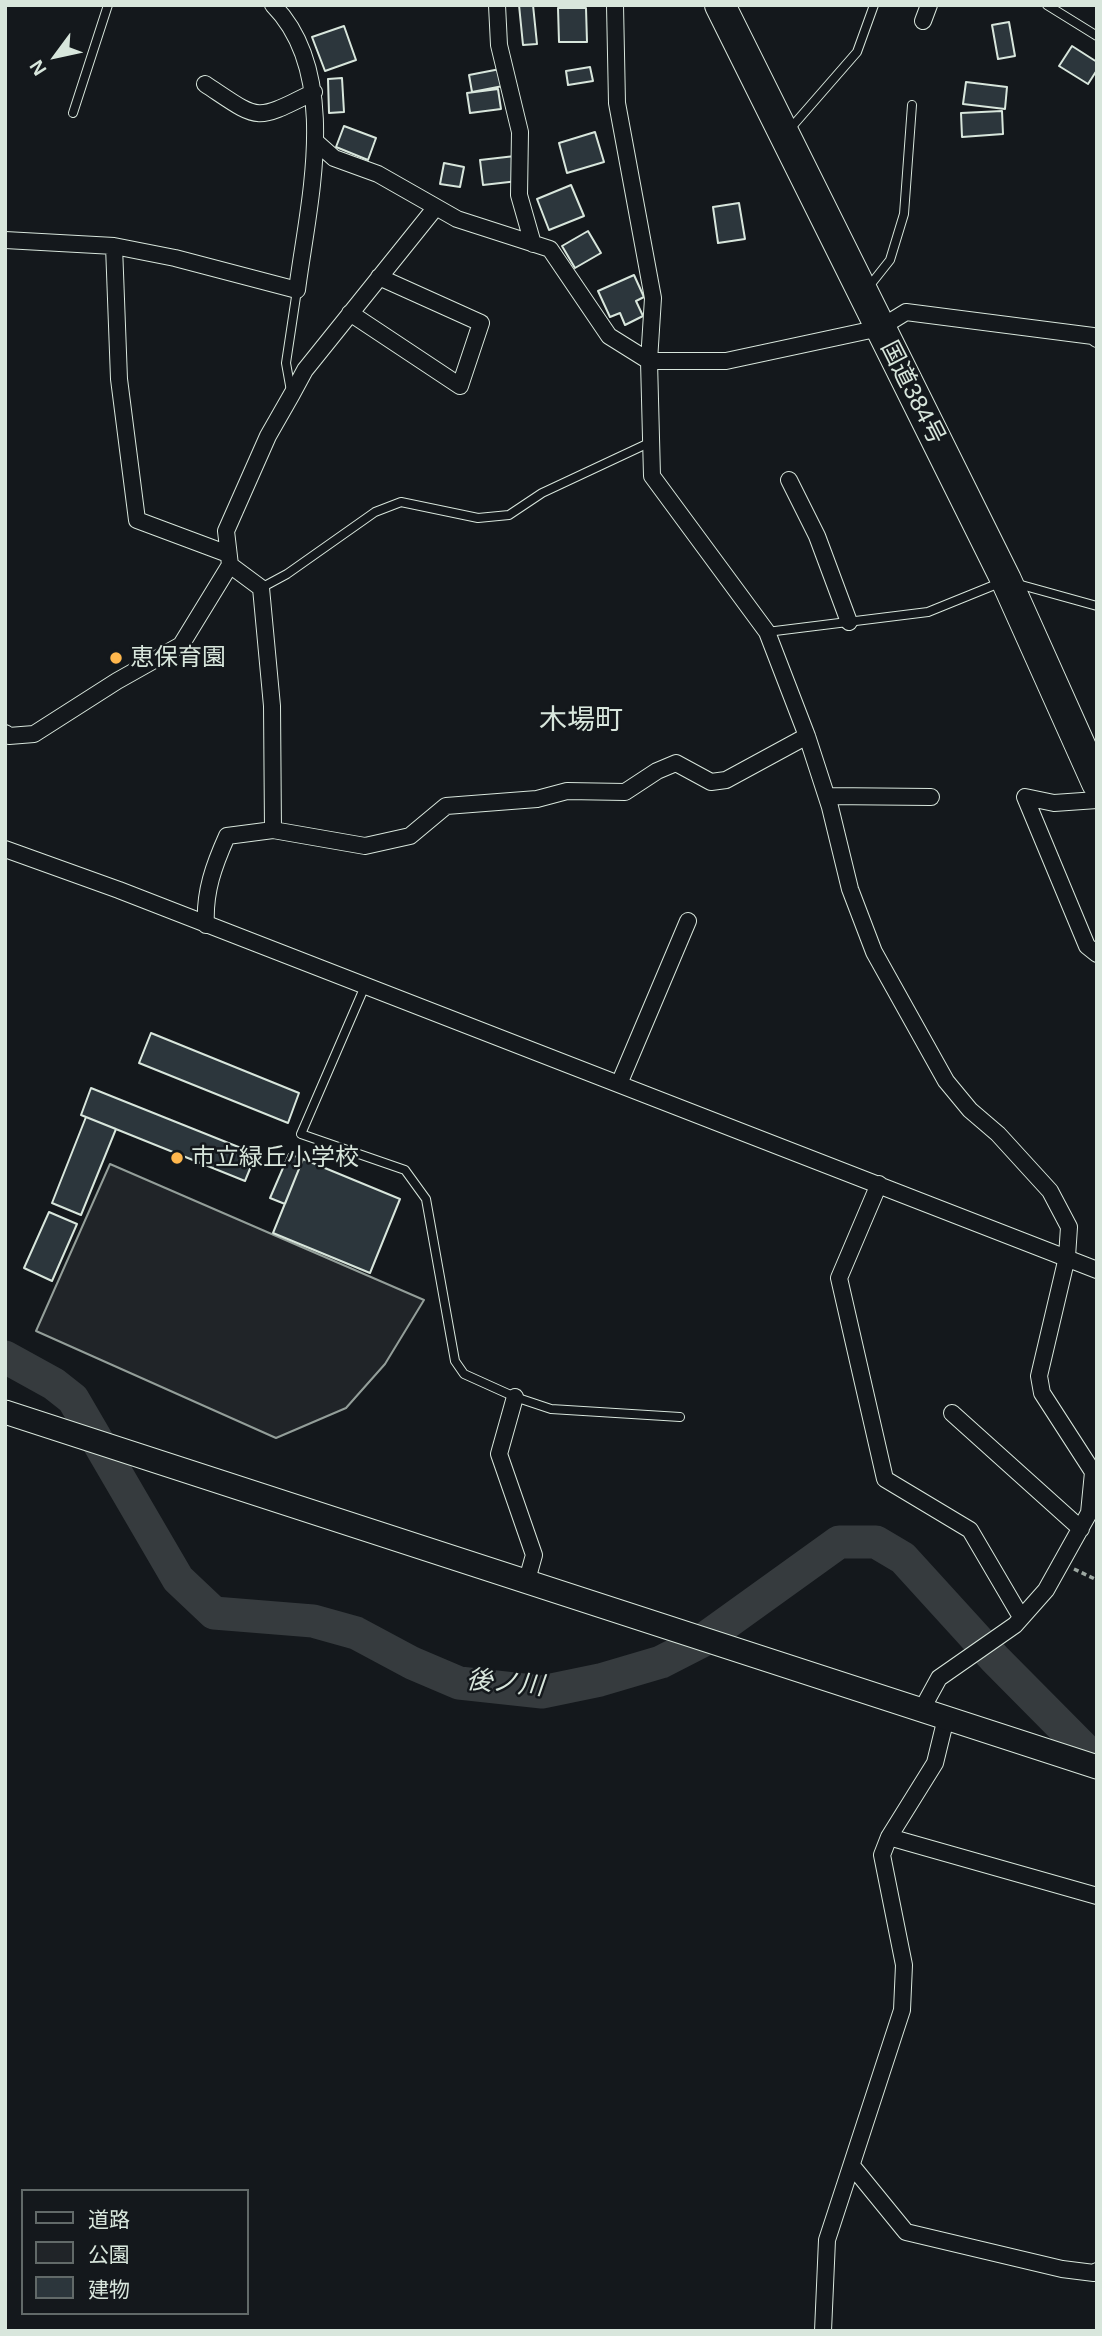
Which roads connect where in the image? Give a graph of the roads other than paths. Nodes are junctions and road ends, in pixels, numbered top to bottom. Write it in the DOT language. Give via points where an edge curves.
graph roads {
  1 [pos="108,5"];
  2 [pos="273,5"];
  3 [pos="497,5"];
  4 [pos="615,5"];
  5 [pos="720,5"];
  6 [pos="874,5"];
  7 [pos="929,5"];
  8 [pos="1048,5"];
  9 [pos="923,21"];
  10 [pos="1097,36"];
  11 [pos="205,84"];
  12 [pos="314,92"];
  13 [pos="912,105"];
  14 [pos="73,113"];
  15 [pos="784,135"];
  16 [pos="316,142"];
  17 [pos="436,207"];
  18 [pos="5,240"];
  19 [pos="533,244"];
  20 [pos="114,246"];
  21 [pos="379,277"];
  22 [pos="297,290"];
  23 [pos="863,294"];
  24 [pos="351,313"];
  25 [pos="880,328"];
  26 [pos="1096,333"];
  27 [pos="649,361"];
  28 [pos="292,394"];
  29 [pos="651,442"];
  30 [pos="789,480"];
  31 [pos="229,559"];
  32 [pos="1006,580"];
  33 [pos="261,588"];
  34 [pos="1097,606"];
  35 [pos="849,622"];
  36 [pos="767,632"];
  37 [pos="5,733"];
  38 [pos="807,736"];
  39 [pos="1097,783"];
  40 [pos="827,796"];
  41 [pos="930,797"];
  42 [pos="1097,800"];
  43 [pos="272,831"];
  44 [pos="5,849"];
  45 [pos="688,921"];
  46 [pos="206,925"];
  47 [pos="1097,954"];
  48 [pos="365,986"];
  49 [pos="619,1084"];
  50 [pos="879,1184"];
  51 [pos="1067,1257"];
  52 [pos="1097,1270"];
  53 [pos="515,1398"];
  54 [pos="5,1412"];
  55 [pos="952,1413"];
  56 [pos="680,1417"];
  57 [pos="1081,1529"];
  58 [pos="527,1580"];
  59 [pos="1021,1617"];
  60 [pos="922,1709"];
  61 [pos="946,1718"];
  62 [pos="1097,1767"];
  63 [pos="888,1837"];
  64 [pos="1097,1896"];
  65 [pos="853,2167"];
  66 [pos="1097,2271"];
  67 [pos="823,2331"];
  1 -- 14 [label="lane"];
  2 -- 12 [label="street" via="304,58"];
  3 -- 19 [label="street" via="499,45 520,132 519,195"];
  4 -- 27 [label="street" via="617,103 653,298"];
  5 -- 15 [label="highway, 国道384号"];
  6 -- 15 [label="lane" via="857,52"];
  7 -- 9 [label="street"];
  8 -- 10 [label="lane"];
  11 -- 12 [label="street" via="250,114 269,115"];
  12 -- 16 [label="street"];
  13 -- 23 [label="lane" via="904,214 890,260"];
  15 -- 23 [label="highway, 国道384号"];
  16 -- 17 [label="street" via="334,158 378,174"];
  16 -- 22 [label="street"];
  17 -- 19 [label="street" via="457,219"];
  17 -- 21 [label="street"];
  18 -- 20 [label="street"];
  19 -- 27 [label="street" via="550,249 609,336"];
  20 -- 22 [label="street"];
  20 -- 31 [label="street" via="119,379 136,520"];
  21 -- 24 [label="street"];
  21 -- 24 [label="street" via="481,323 460,386"];
  22 -- 28 [label="lane" via="286,363"];
  23 -- 25 [label="highway, 国道384号"];
  24 -- 28 [label="street" via="305,370"];
  25 -- 26 [label="street" via="906,312"];
  25 -- 27 [label="street" via="726,361"];
  25 -- 32 [label="highway, 国道384号"];
  27 -- 29 [label="street"];
  28 -- 31 [label="street" via="226,531"];
  29 -- 33 [label="lane" via="542,493 509,514 478,519 401,502 375,512 287,575"];
  29 -- 36 [label="street" via="652,476"];
  30 -- 35 [label="street" via="817,536"];
  31 -- 33 [label="street"];
  31 -- 37 [label="street" via="181,645 34,734"];
  32 -- 34 [label="lane"];
  32 -- 35 [label="lane" via="928,612"];
  32 -- 39 [label="highway, 国道384号"];
  33 -- 43 [label="street" via="272,706"];
  35 -- 36 [label="lane"];
  36 -- 38 [label="street"];
  38 -- 40 [label="street"];
  38 -- 43 [label="street" via="726,780 711,782 676,763 625,792 567,791 537,799 446,806 410,836 365,846"];
  40 -- 41 [label="street"];
  40 -- 51 [label="street" via="849,890 874,952 946,1081 1050,1191 1069,1227"];
  42 -- 47 [label="street" via="1054,803 1025,797 1087,946"];
  43 -- 46 [label="street" via="228,835 212,869"];
  44 -- 46 [label="street"];
  45 -- 49 [label="street"];
  46 -- 48 [label="street"];
  48 -- 49 [label="street"];
  48 -- 53 [label="lane" via="301,1134 405,1170 426,1199 455,1361 464,1374"];
  49 -- 50 [label="street"];
  50 -- 51 [label="street"];
  50 -- 59 [label="street" via="839,1278 885,1479 970,1530"];
  51 -- 52 [label="street"];
  51 -- 57 [label="street" via="1039,1376 1042,1393 1093,1472 1089,1513"];
  53 -- 56 [label="lane" via="551,1409"];
  53 -- 58 [label="street" via="499,1454 534,1555"];
  54 -- 58 [label="street"];
  55 -- 57 [label="street"];
  57 -- 59 [label="street" via="1046,1590"];
  58 -- 60 [label="street"];
  59 -- 60 [label="street" via="939,1678"];
  60 -- 61 [label="street"];
  61 -- 62 [label="street"];
  61 -- 63 [label="street" via="935,1763"];
  63 -- 64 [label="street"];
  63 -- 65 [label="street" via="882,1855 904,1965 902,2010"];
  65 -- 66 [label="street" via="906,2232 1062,2269"];
  65 -- 67 [label="street" via="827,2241"];
}
